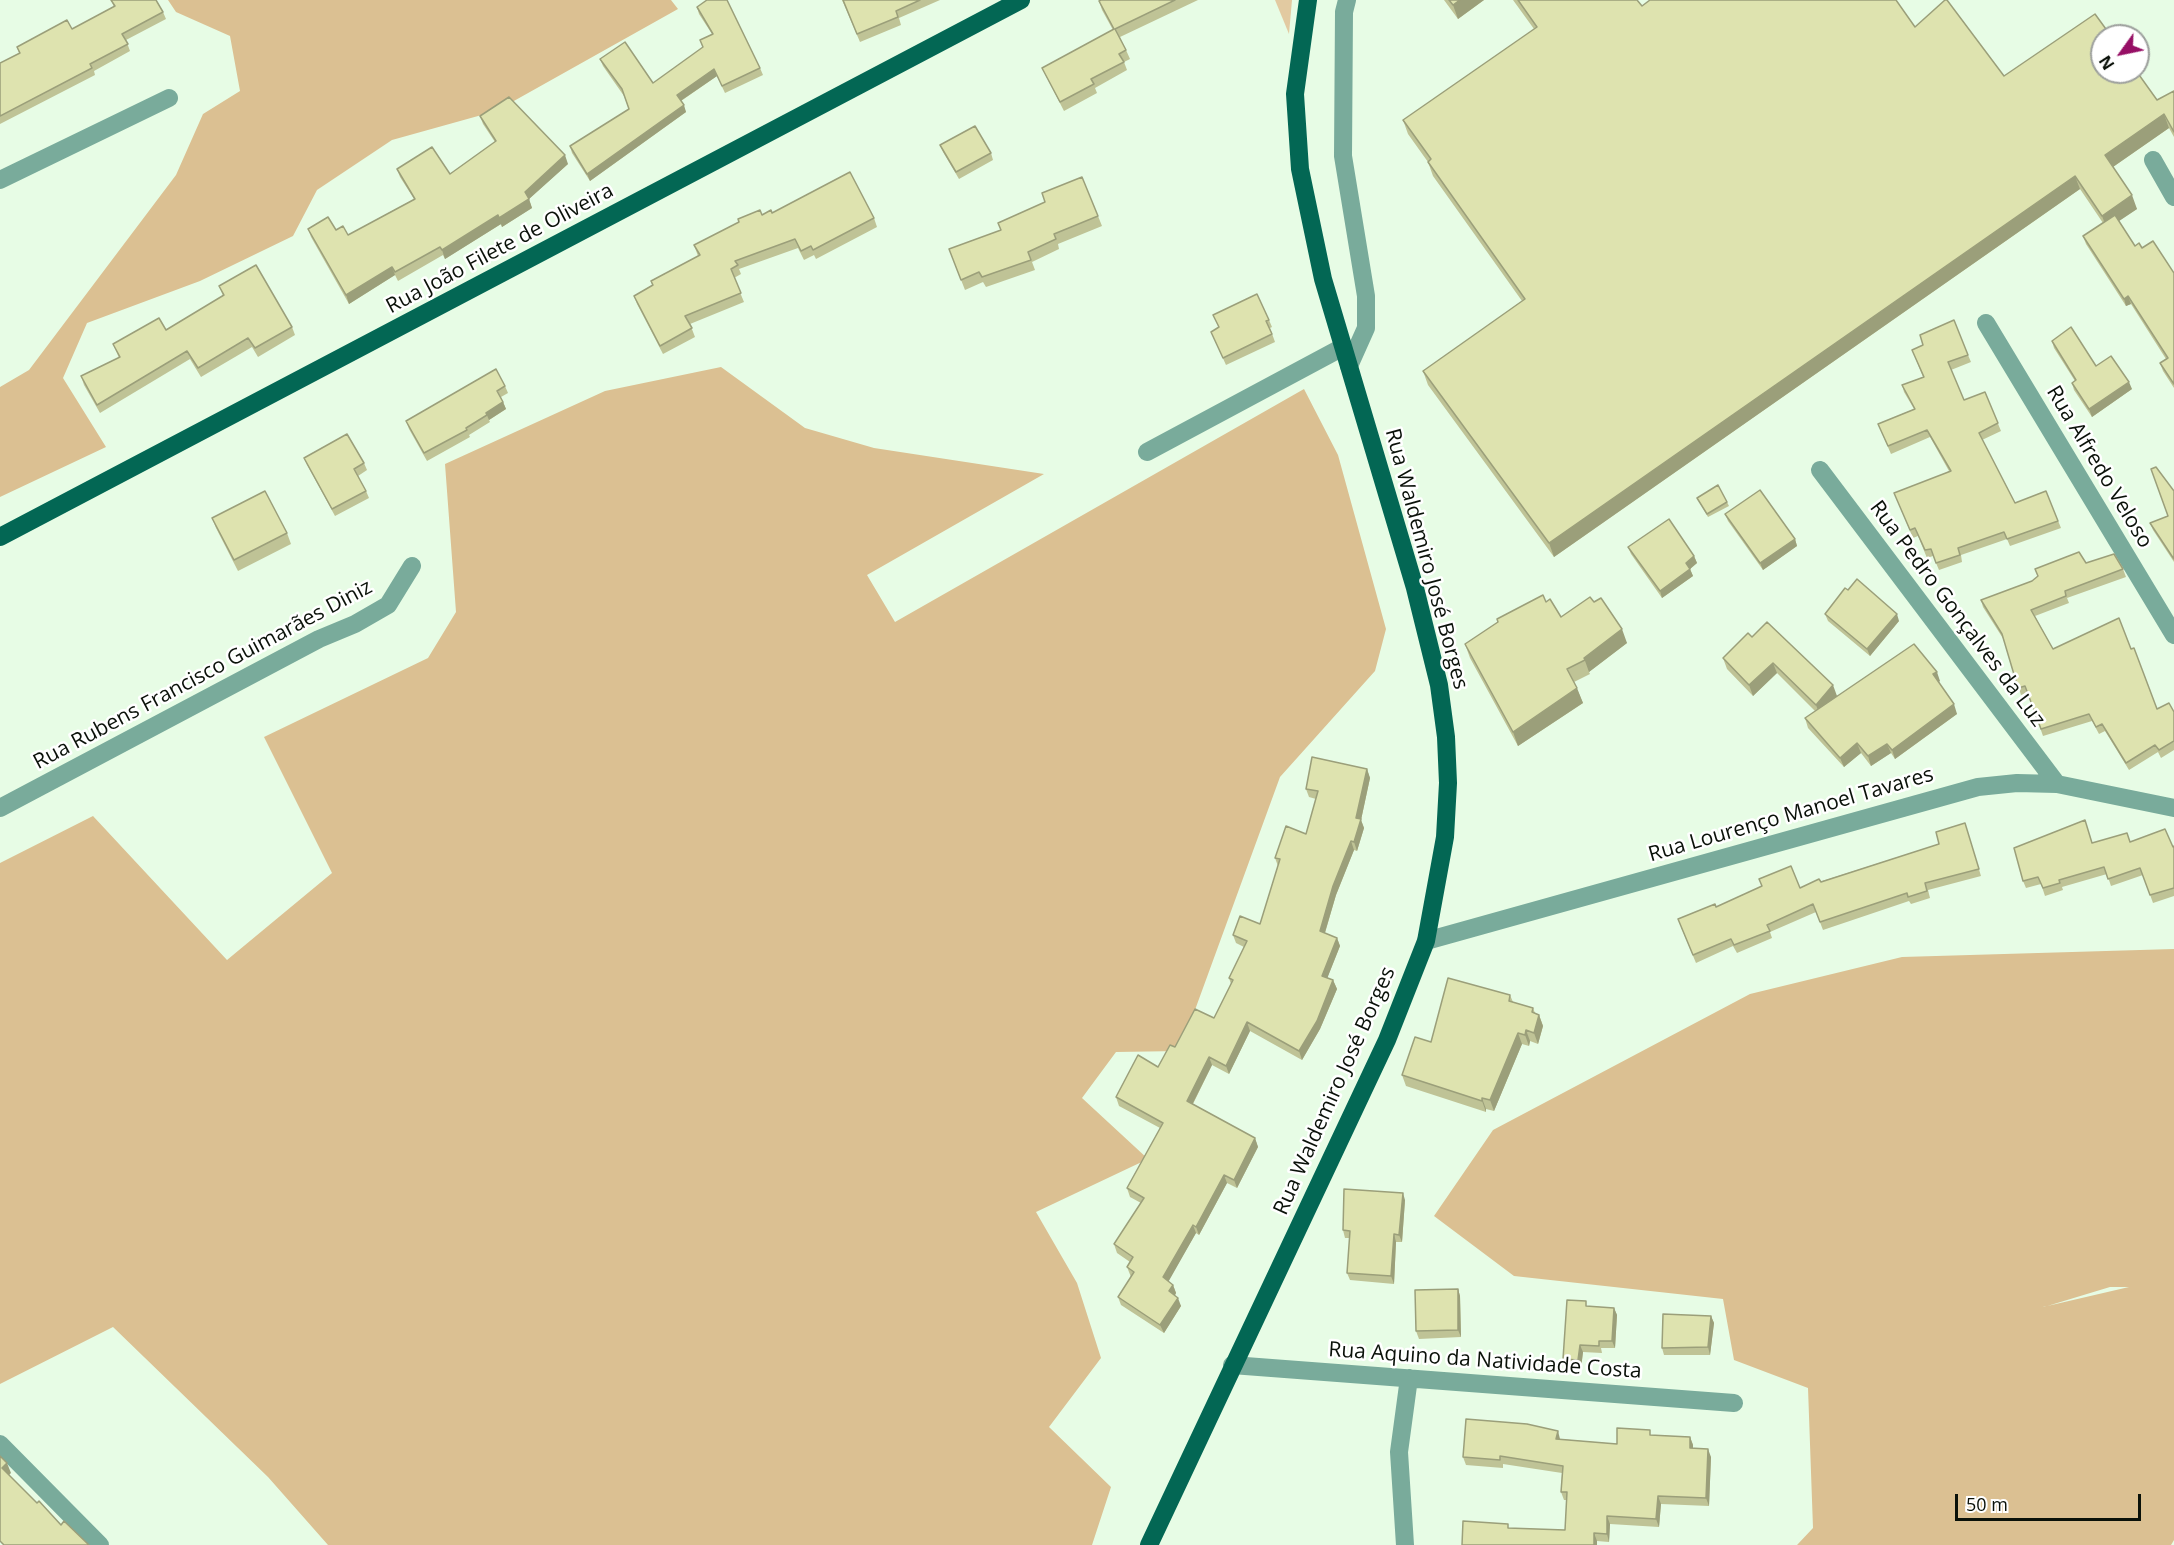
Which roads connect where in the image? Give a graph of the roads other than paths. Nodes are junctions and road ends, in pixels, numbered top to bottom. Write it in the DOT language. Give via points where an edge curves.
graph roads {
  1 [pos="1021,0"];
  2 [pos="1308,0"];
  3 [pos="1347,0"];
  4 [pos="170,98"];
  5 [pos="2153,160"];
  6 [pos="0,180"];
  7 [pos="2174,197"];
  8 [pos="1986,323"];
  9 [pos="1343,347"];
  10 [pos="1349,366"];
  11 [pos="1148,452"];
  12 [pos="1820,470"];
  13 [pos="0,537"];
  14 [pos="412,566"];
  15 [pos="2174,635"];
  16 [pos="2057,784"];
  17 [pos="0,808"];
  18 [pos="2174,808"];
  19 [pos="1426,941"];
  20 [pos="1232,1365"];
  21 [pos="1409,1378"];
  22 [pos="1734,1402"];
  23 [pos="0,1444"];
  24 [pos="100,1545"];
  25 [pos="1149,1545"];
  26 [pos="1405,1545"];
  1 -- 13 [label="main road, Rua João Filete de Oliveira"];
  2 -- 9 [label="main road, Rua Waldemiro José Borges" via="1295,94 1296,132 1308,215"];
  3 -- 10 [label="street" via="1343,156 1366,296 1365,328"];
  4 -- 6 [label="street"];
  5 -- 7 [label="street"];
  8 -- 15 [label="street, Rua Alfredo Veloso"];
  9 -- 10 [label="main road, Rua Waldemiro José Borges"];
  9 -- 11 [label="street"];
  10 -- 19 [label="main road, Rua Waldemiro José Borges" via="1429,642 1446,736 1445,837"];
  12 -- 16 [label="street, Rua Pedro Gonçalves da Luz"];
  14 -- 17 [label="street, Rua Rubens Francisco Guimarães Diniz" via="387,605"];
  16 -- 18 [label="street, Rua Lourenço Manoel Tavares"];
  16 -- 19 [label="street, Rua Lourenço Manoel Tavares" via="1978,787"];
  19 -- 20 [label="main road, Rua Waldemiro José Borges" via="1387,1040"];
  20 -- 21 [label="street, Rua Aquino da Natividade Costa"];
  20 -- 25 [label="main road, Rua Waldemiro José Borges"];
  21 -- 22 [label="street, Rua Aquino da Natividade Costa"];
  21 -- 26 [label="street" via="1399,1452"];
  23 -- 24 [label="street"];
}
